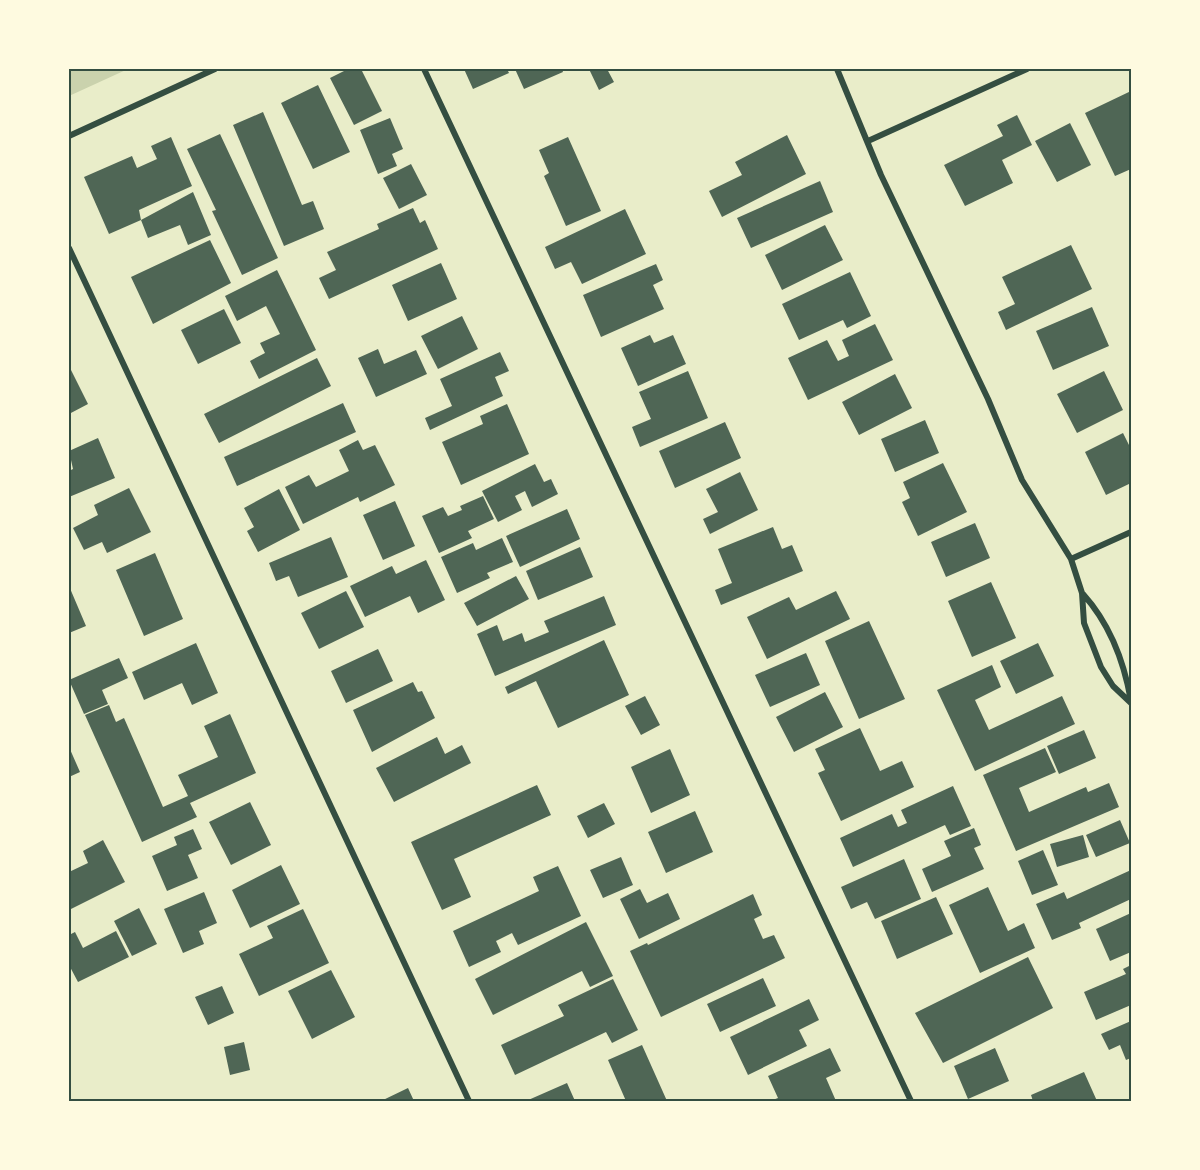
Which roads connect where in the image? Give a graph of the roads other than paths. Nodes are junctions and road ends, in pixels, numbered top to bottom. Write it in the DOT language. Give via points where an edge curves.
graph roads {
  1 [pos="215,69"];
  2 [pos="424,69"];
  3 [pos="837,69"];
  4 [pos="1027,69"];
  5 [pos="69,136"];
  6 [pos="868,141"];
  7 [pos="69,248"];
  8 [pos="1131,532"];
  9 [pos="1071,559"];
  10 [pos="1082,593"];
  11 [pos="1131,702"];
  12 [pos="469,1101"];
  13 [pos="911,1101"];
  1 -- 5 [label="street"];
  2 -- 13 [label="street"];
  3 -- 6 [label="street"];
  4 -- 6 [label="street"];
  6 -- 9 [label="street" via="1022,480"];
  7 -- 12 [label="street"];
  8 -- 9 [label="street"];
  9 -- 10 [label="street"];
  10 -- 11 [label="street" via="1106,623 1126,675"];
  10 -- 11 [label="street" via="1084,623 1101,667 1113,686"];
}
